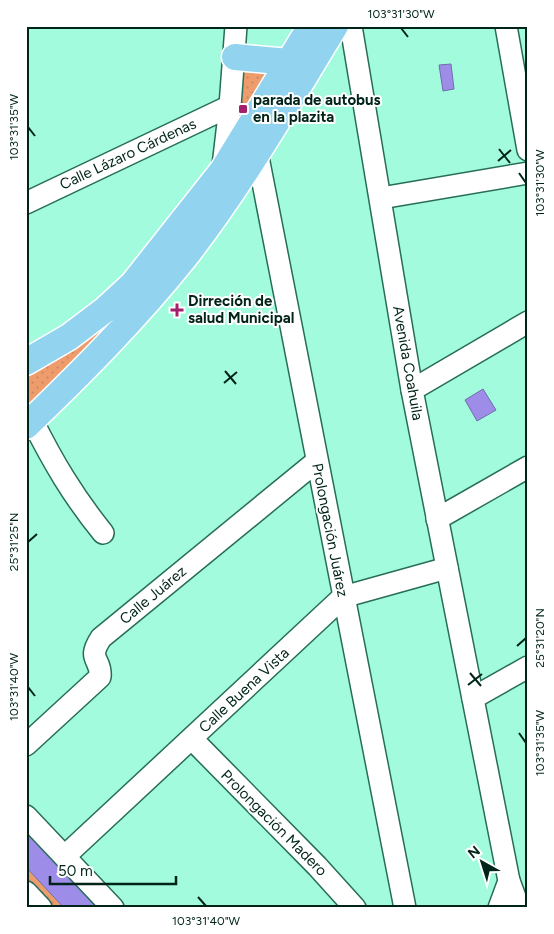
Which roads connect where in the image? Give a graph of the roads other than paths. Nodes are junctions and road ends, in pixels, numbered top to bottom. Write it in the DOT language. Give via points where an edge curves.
graph roads {
  1 [pos="236,26"];
  2 [pos="311,26"];
  3 [pos="335,26"];
  4 [pos="351,26"];
  5 [pos="506,26"];
  6 [pos="235,57"];
  7 [pos="289,62"];
  8 [pos="230,106"];
  9 [pos="528,150"];
  10 [pos="257,152"];
  11 [pos="223,170"];
  12 [pos="528,173"];
  13 [pos="381,198"];
  14 [pos="26,203"];
  15 [pos="220,209"];
  16 [pos="528,322"];
  17 [pos="26,362"];
  18 [pos="412,390"];
  19 [pos="29,423"];
  20 [pos="317,461"];
  21 [pos="528,467"];
  22 [pos="437,519"];
  23 [pos="103,533"];
  24 [pos="447,568"];
  25 [pos="343,597"];
  26 [pos="528,667"];
  27 [pos="473,698"];
  28 [pos="192,739"];
  29 [pos="26,746"];
  30 [pos="26,816"];
  31 [pos="65,856"];
  32 [pos="508,881"];
  33 [pos="26,892"];
  34 [pos="41,908"];
  35 [pos="113,908"];
  36 [pos="355,908"];
  37 [pos="405,908"];
  38 [pos="499,908"];
  39 [pos="519,908"];
  1 -- 6 [label="street"];
  2 -- 7 [label="main road"];
  3 -- 10 [label="main road"];
  4 -- 13 [label="street, Avenida Coahuila"];
  5 -- 9 [label="street"];
  6 -- 7 [label="main road"];
  6 -- 8 [label="street"];
  7 -- 11 [label="main road"];
  8 -- 11 [label="street"];
  8 -- 14 [label="street, Calle Lázaro Cárdenas"];
  10 -- 15 [label="main road"];
  10 -- 20 [label="street, Prolongación Juárez"];
  11 -- 15 [label="street"];
  11 -- 17 [label="main road" via="133,284 76,331"];
  12 -- 13 [label="street"];
  13 -- 18 [label="street, Avenida Coahuila"];
  15 -- 19 [label="main road" via="119,335"];
  16 -- 18 [label="street"];
  18 -- 22 [label="street, Avenida Coahuila"];
  19 -- 23 [label="street" via="76,500"];
  20 -- 25 [label="street, Prolongación Juárez"];
  20 -- 29 [label="street, Calle Juárez" via="101,638 93,657 101,671 100,677"];
  21 -- 22 [label="street"];
  22 -- 24 [label="street, Avenida Coahuila"];
  24 -- 25 [label="street, Calle Buena Vista"];
  24 -- 27 [label="street, Avenida Coahuila"];
  25 -- 28 [label="street, Calle Buena Vista"];
  25 -- 37 [label="street, Prolongación Juárez"];
  26 -- 27 [label="street"];
  27 -- 32 [label="street, Avenida Coahuila"];
  28 -- 31 [label="street, Calle Buena Vista"];
  28 -- 36 [label="street, Prolongación Madero"];
  30 -- 31 [label="street"];
  31 -- 35 [label="street"];
  32 -- 38 [label="street"];
  32 -- 39 [label="street, Avenida Coahuila"];
  33 -- 34 [label="street"];
}
